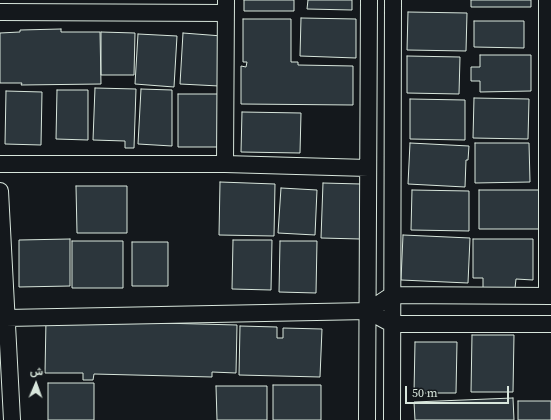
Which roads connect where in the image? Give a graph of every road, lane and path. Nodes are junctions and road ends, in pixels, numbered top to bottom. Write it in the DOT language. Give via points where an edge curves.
graph roads {
  1 [pos="369,0"];
  2 [pos="393,0"];
  3 [pos="547,0"];
  4 [pos="226,6"];
  5 [pos="0,12"];
  6 [pos="549,147"];
  7 [pos="0,164"];
  8 [pos="225,164"];
  9 [pos="368,168"];
  10 [pos="0,191"];
  11 [pos="392,295"];
  12 [pos="549,296"];
  13 [pos="368,311"];
  14 [pos="6,318"];
  15 [pos="392,324"];
  16 [pos="551,324"];
  17 [pos="12,420"];
  18 [pos="367,420"];
  19 [pos="392,420"];
  1 -- 9 [label="street"];
  2 -- 11 [label="street"];
  3 -- 6 [label="street"];
  4 -- 5 [label="street"];
  4 -- 8 [label="street"];
  6 -- 12 [label="street"];
  7 -- 8 [label="street"];
  8 -- 9 [label="street"];
  9 -- 13 [label="street"];
  10 -- 14 [label="street"];
  11 -- 12 [label="street"];
  11 -- 13 [label="street"];
  11 -- 15 [label="street"];
  13 -- 14 [label="street"];
  13 -- 15 [label="street"];
  13 -- 18 [label="street"];
  14 -- 17 [label="street"];
  15 -- 16 [label="street"];
  15 -- 19 [label="street"];
}
